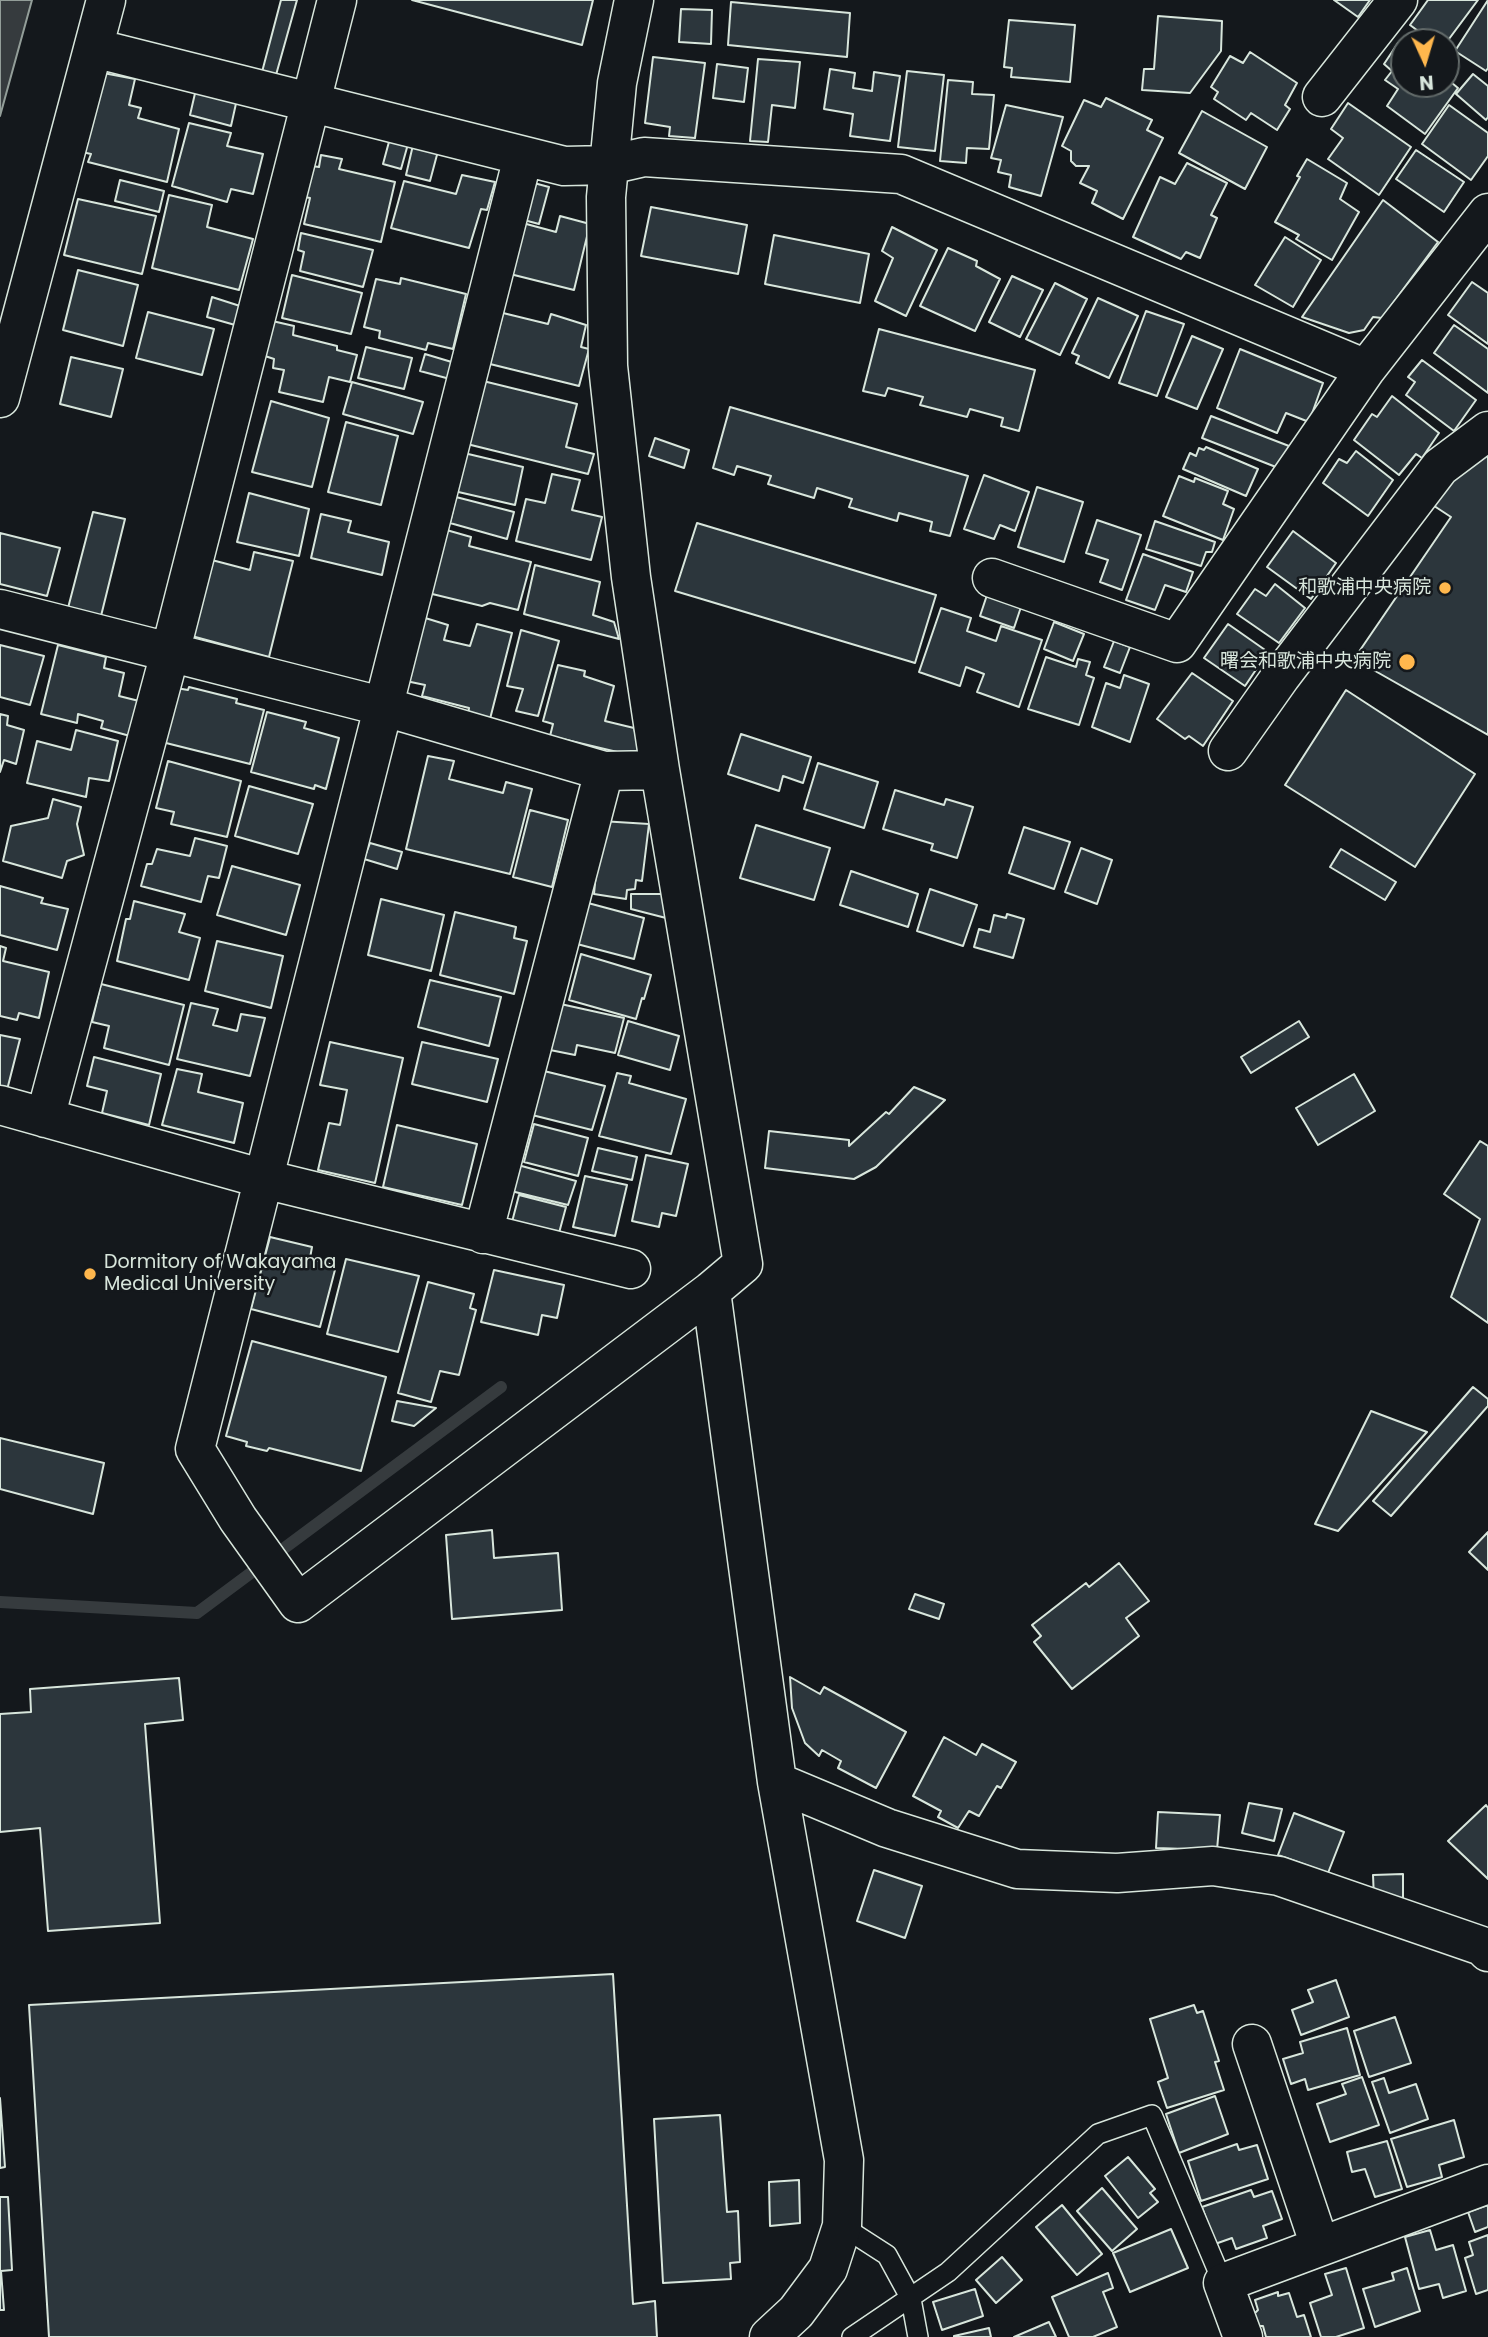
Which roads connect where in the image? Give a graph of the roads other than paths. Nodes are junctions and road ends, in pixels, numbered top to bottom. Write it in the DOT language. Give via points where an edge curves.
graph roads {
  1 [pos="106,0"];
  2 [pos="337,0"];
  3 [pos="634,0"];
  4 [pos="1398,0"];
  5 [pos="94,48"];
  6 [pos="1322,97"];
  7 [pos="310,103"];
  8 [pos="523,157"];
  9 [pos="609,165"];
  10 [pos="1488,213"];
  11 [pos="1366,369"];
  12 [pos="0,398"];
  13 [pos="1488,431"];
  14 [pos="992,578"];
  15 [pos="0,609"];
  16 [pos="170,653"];
  17 [pos="385,707"];
  18 [pos="1228,751"];
  19 [pos="660,770"];
  20 [pos="604,771"];
  21 [pos="0,1105"];
  22 [pos="44,1118"];
  23 [pos="264,1178"];
  24 [pos="483,1234"];
  25 [pos="631,1269"];
  26 [pos="711,1292"];
  27 [pos="777,1782"];
  28 [pos="1488,1952"];
  29 [pos="1252,2044"];
  30 [pos="1488,2185"];
  31 [pos="842,2226"];
  32 [pos="1321,2246"];
  33 [pos="1223,2283"];
  34 [pos="911,2299"];
  35 [pos="769,2337"];
  36 [pos="852,2337"];
  37 [pos="918,2337"];
  38 [pos="1243,2337"];
  1 -- 5 [label="street"];
  2 -- 7 [label="street"];
  3 -- 9 [label="street" via="617,83"];
  4 -- 6 [label="street"];
  5 -- 7 [label="street"];
  5 -- 12 [label="street"];
  7 -- 8 [label="street"];
  7 -- 16 [label="street"];
  8 -- 9 [label="street" via="564,166"];
  8 -- 17 [label="street"];
  9 -- 11 [label="street" via="644,157 901,174"];
  9 -- 19 [label="street" via="608,366 631,578"];
  10 -- 11 [label="street"];
  11 -- 14 [label="street" via="1177,643"];
  13 -- 18 [label="street" via="1440,467"];
  15 -- 16 [label="street"];
  16 -- 17 [label="street"];
  16 -- 22 [label="street"];
  17 -- 20 [label="street"];
  17 -- 23 [label="street"];
  19 -- 20 [label="street"];
  19 -- 26 [label="street" via="743,1264"];
  20 -- 24 [label="street"];
  21 -- 22 [label="street"];
  22 -- 23 [label="street"];
  23 -- 24 [label="street"];
  23 -- 26 [label="street" via="195,1449 298,1603"];
  24 -- 25 [label="street"];
  26 -- 27 [label="street"];
  27 -- 28 [label="street" via="887,1828 1017,1869 1117,1873 1213,1866 1279,1876 1482,1946"];
  27 -- 31 [label="street" via="844,2160"];
  29 -- 32 [label="street"];
  30 -- 32 [label="street"];
  31 -- 34 [label="lane" via="887,2255"];
  31 -- 35 [label="street" via="828,2269 796,2312"];
  32 -- 33 [label="street"];
  33 -- 34 [label="lane" via="1152,2115 1098,2134 948,2272"];
  33 -- 38 [label="street"];
  34 -- 36 [label="lane"];
  34 -- 37 [label="lane"];
}
